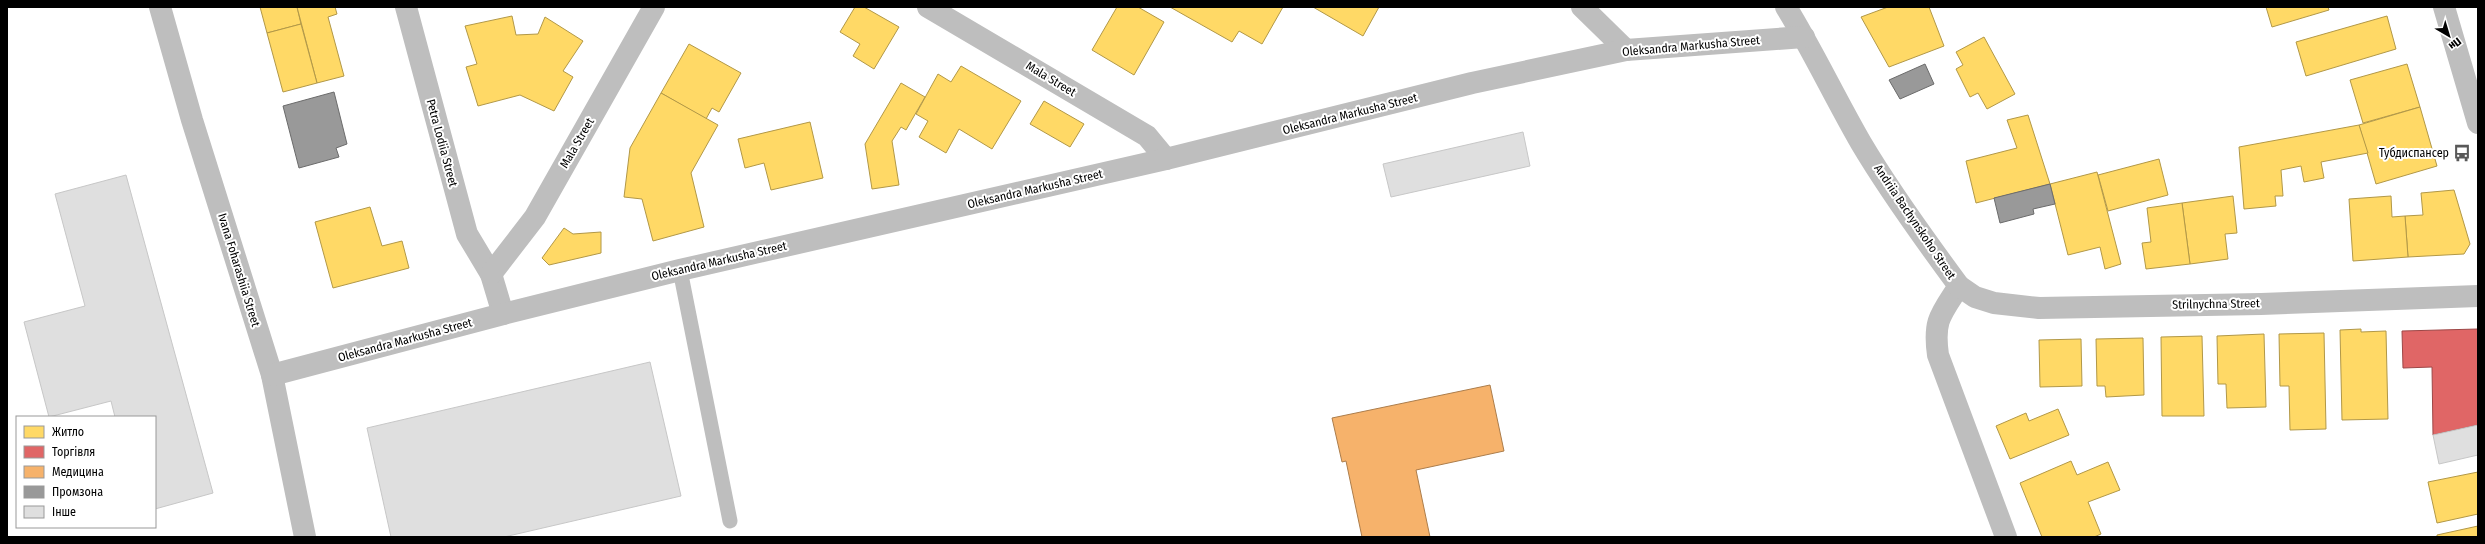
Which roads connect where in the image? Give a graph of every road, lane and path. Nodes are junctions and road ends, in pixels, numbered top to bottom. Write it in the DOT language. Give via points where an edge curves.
graph roads {
  1 [pos="160,7"];
  2 [pos="406,7"];
  3 [pos="654,7"];
  4 [pos="928,7"];
  5 [pos="1582,7"];
  6 [pos="1786,7"];
  7 [pos="2444,7"];
  8 [pos="1804,37"];
  9 [pos="1626,50"];
  10 [pos="2478,123"];
  11 [pos="1166,159"];
  12 [pos="680,270"];
  13 [pos="490,274"];
  14 [pos="1959,286"];
  15 [pos="2478,296"];
  16 [pos="503,314"];
  17 [pos="272,375"];
  18 [pos="730,521"];
  19 [pos="305,537"];
  20 [pos="2006,537"];
  1 -- 17 [label="street, Ivana Foharashiia Street" via="192,120"];
  2 -- 13 [label="street, Petra Lodiia Street" via="467,234"];
  3 -- 13 [label="street, Mala Street" via="535,217"];
  4 -- 11 [label="street, Mala Street" via="1147,136"];
  5 -- 9 [label="street"];
  6 -- 8 [label="street, Andriia Bachynskoho Street"];
  7 -- 10 [label="street"];
  8 -- 9 [label="street, Oleksandra Markusha Street"];
  8 -- 14 [label="street, Andriia Bachynskoho Street" via="1862,143 1925,240"];
  9 -- 11 [label="street, Oleksandra Markusha Street" via="1472,84"];
  11 -- 12 [label="street, Oleksandra Markusha Street"];
  12 -- 16 [label="street, Oleksandra Markusha Street"];
  12 -- 18 [label="lane"];
  13 -- 16 [label="street, Petra Lodiia Street"];
  14 -- 15 [label="street, Strilnychna Street" via="1975,297 1994,303 2039,308"];
  14 -- 20 [label="street, Andriia Bachynskoho Street" via="1938,319 1938,355"];
  16 -- 17 [label="street, Oleksandra Markusha Street"];
  17 -- 19 [label="street, Ivana Foharashiia Street"];
}
